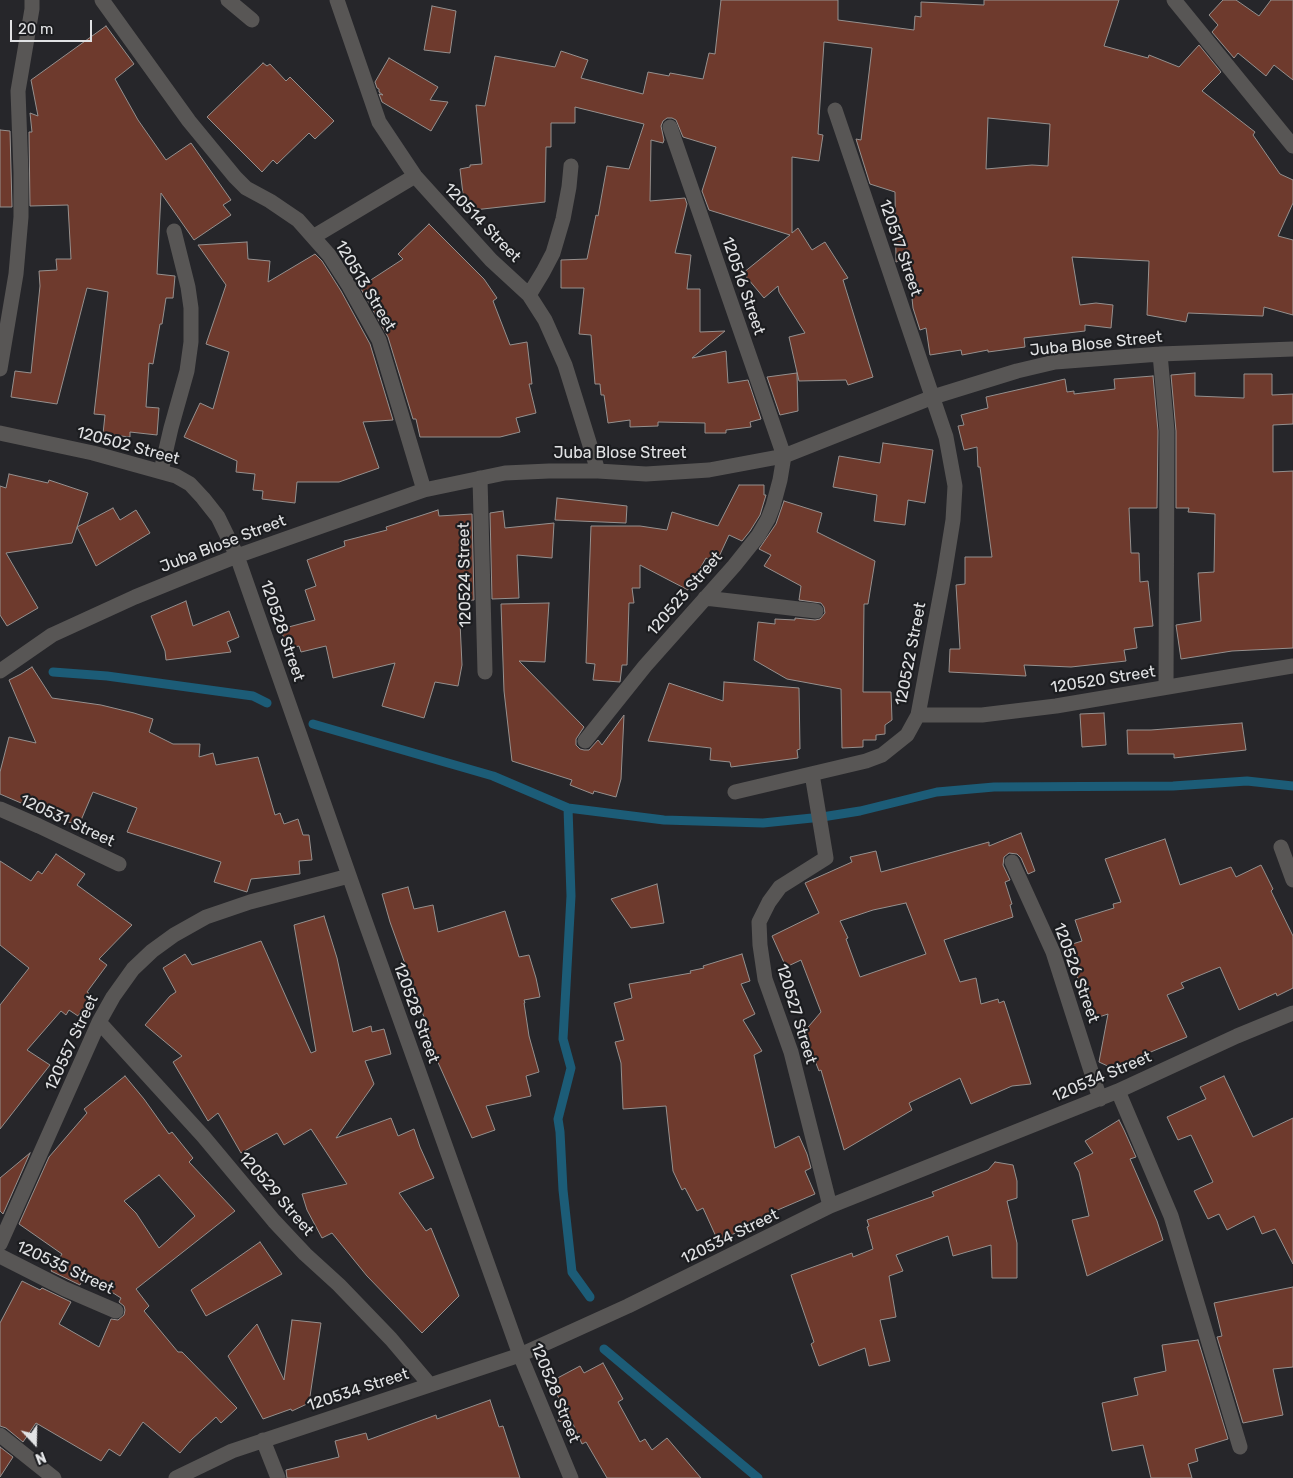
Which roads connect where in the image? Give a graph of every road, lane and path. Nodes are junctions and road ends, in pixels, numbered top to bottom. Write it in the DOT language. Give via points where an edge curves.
graph roads {
  1 [pos="32,0"];
  2 [pos="102,0"];
  3 [pos="228,0"];
  4 [pos="337,0"];
  5 [pos="1174,0"];
  6 [pos="252,20"];
  7 [pos="835,110"];
  8 [pos="670,127"];
  9 [pos="1293,146"];
  10 [pos="571,166"];
  11 [pos="415,176"];
  12 [pos="174,230"];
  13 [pos="313,237"];
  14 [pos="528,294"];
  15 [pos="1293,349"];
  16 [pos="1160,354"];
  17 [pos="0,369"];
  18 [pos="933,397"];
  19 [pos="0,433"];
  20 [pos="784,456"];
  21 [pos="598,471"];
  22 [pos="161,472"];
  23 [pos="480,478"];
  24 [pos="424,490"];
  25 [pos="237,556"];
  26 [pos="705,598"];
  27 [pos="816,611"];
  28 [pos="1293,666"];
  29 [pos="0,670"];
  30 [pos="485,672"];
  31 [pos="1166,687"];
  32 [pos="918,715"];
  33 [pos="585,741"];
  34 [pos="812,774"];
  35 [pos="735,792"];
  36 [pos="0,809"];
  37 [pos="1281,847"];
  38 [pos="1012,862"];
  39 [pos="119,864"];
  40 [pos="349,876"];
  41 [pos="1293,880"];
  42 [pos="1293,1013"];
  43 [pos="99,1022"];
  44 [pos="1118,1091"];
  45 [pos="1100,1099"];
  46 [pos="830,1206"];
  47 [pos="0,1244"];
  48 [pos="0,1256"];
  49 [pos="116,1311"];
  50 [pos="520,1355"];
  51 [pos="430,1385"];
  52 [pos="0,1435"];
  53 [pos="263,1440"];
  54 [pos="1240,1447"];
  55 [pos="54,1478"];
  56 [pos="176,1478"];
  57 [pos="278,1478"];
  58 [pos="571,1478"];
  1 -- 17 [label="street" via="18,91 21,217 16,274"];
  2 -- 13 [label="street, 120513 Street" via="189,121 235,177 246,188 298,220"];
  3 -- 6 [label="street"];
  4 -- 11 [label="street, 120514 Street" via="379,122"];
  5 -- 9 [label="street"];
  7 -- 18 [label="street, 120517 Street"];
  8 -- 20 [label="street, 120516 Street"];
  10 -- 14 [label="street" via="563,219 553,253"];
  11 -- 13 [label="street"];
  11 -- 14 [label="street, 120514 Street" via="491,260"];
  12 -- 22 [label="street" via="188,286 191,342 187,371"];
  13 -- 24 [label="street, 120513 Street" via="349,286 379,340"];
  14 -- 21 [label="street, 120514 Street" via="545,320 565,365"];
  15 -- 16 [label="street, Juba Blose Street"];
  16 -- 18 [label="street, Juba Blose Street" via="1055,362"];
  16 -- 31 [label="street" via="1167,431"];
  18 -- 20 [label="street, Juba Blose Street"];
  18 -- 32 [label="street, 120522 Street" via="946,437 955,486 944,576"];
  19 -- 22 [label="street, 120502 Street"];
  20 -- 21 [label="street, Juba Blose Street" via="709,470 646,474"];
  20 -- 26 [label="street, 120523 Street" via="768,519 758,536"];
  21 -- 23 [label="street, Juba Blose Street" via="505,473"];
  22 -- 25 [label="street, 120502 Street" via="190,484 204,498 218,516"];
  23 -- 24 [label="street, Juba Blose Street"];
  23 -- 30 [label="street, 120524 Street"];
  24 -- 25 [label="street, Juba Blose Street"];
  25 -- 29 [label="street, Juba Blose Street" via="52,635"];
  25 -- 40 [label="street, 120528 Street"];
  26 -- 27 [label="street"];
  26 -- 33 [label="street, 120523 Street"];
  28 -- 31 [label="street, 120520 Street"];
  31 -- 32 [label="street, 120520 Street" via="1056,706 982,714"];
  32 -- 34 [label="street, 120522 Street" via="906,735 882,755 866,762"];
  34 -- 35 [label="street, 120522 Street"];
  34 -- 46 [label="street, 120527 Street" via="826,858 780,887 760,922 760,945 765,979 790,1052"];
  36 -- 39 [label="street, 120531 Street"];
  37 -- 41 [label="street"];
  38 -- 45 [label="street, 120526 Street" via="1052,952"];
  40 -- 43 [label="street, 120557 Street" via="250,902 206,918 174,935 133,969"];
  40 -- 50 [label="street, 120528 Street"];
  42 -- 44 [label="street, 120534 Street"];
  43 -- 47 [label="street, 120557 Street"];
  43 -- 51 [label="street, 120529 Street" via="203,1136 274,1221 384,1332"];
  44 -- 45 [label="street, 120534 Street"];
  44 -- 54 [label="street" via="1171,1216"];
  45 -- 46 [label="street, 120534 Street"];
  46 -- 50 [label="street, 120534 Street" via="628,1306"];
  48 -- 49 [label="street, 120535 Street"];
  50 -- 51 [label="street, 120534 Street"];
  50 -- 58 [label="street, 120528 Street"];
  51 -- 53 [label="street, 120534 Street"];
  52 -- 55 [label="street"];
  53 -- 56 [label="street, 120534 Street"];
  53 -- 57 [label="street"];
}
